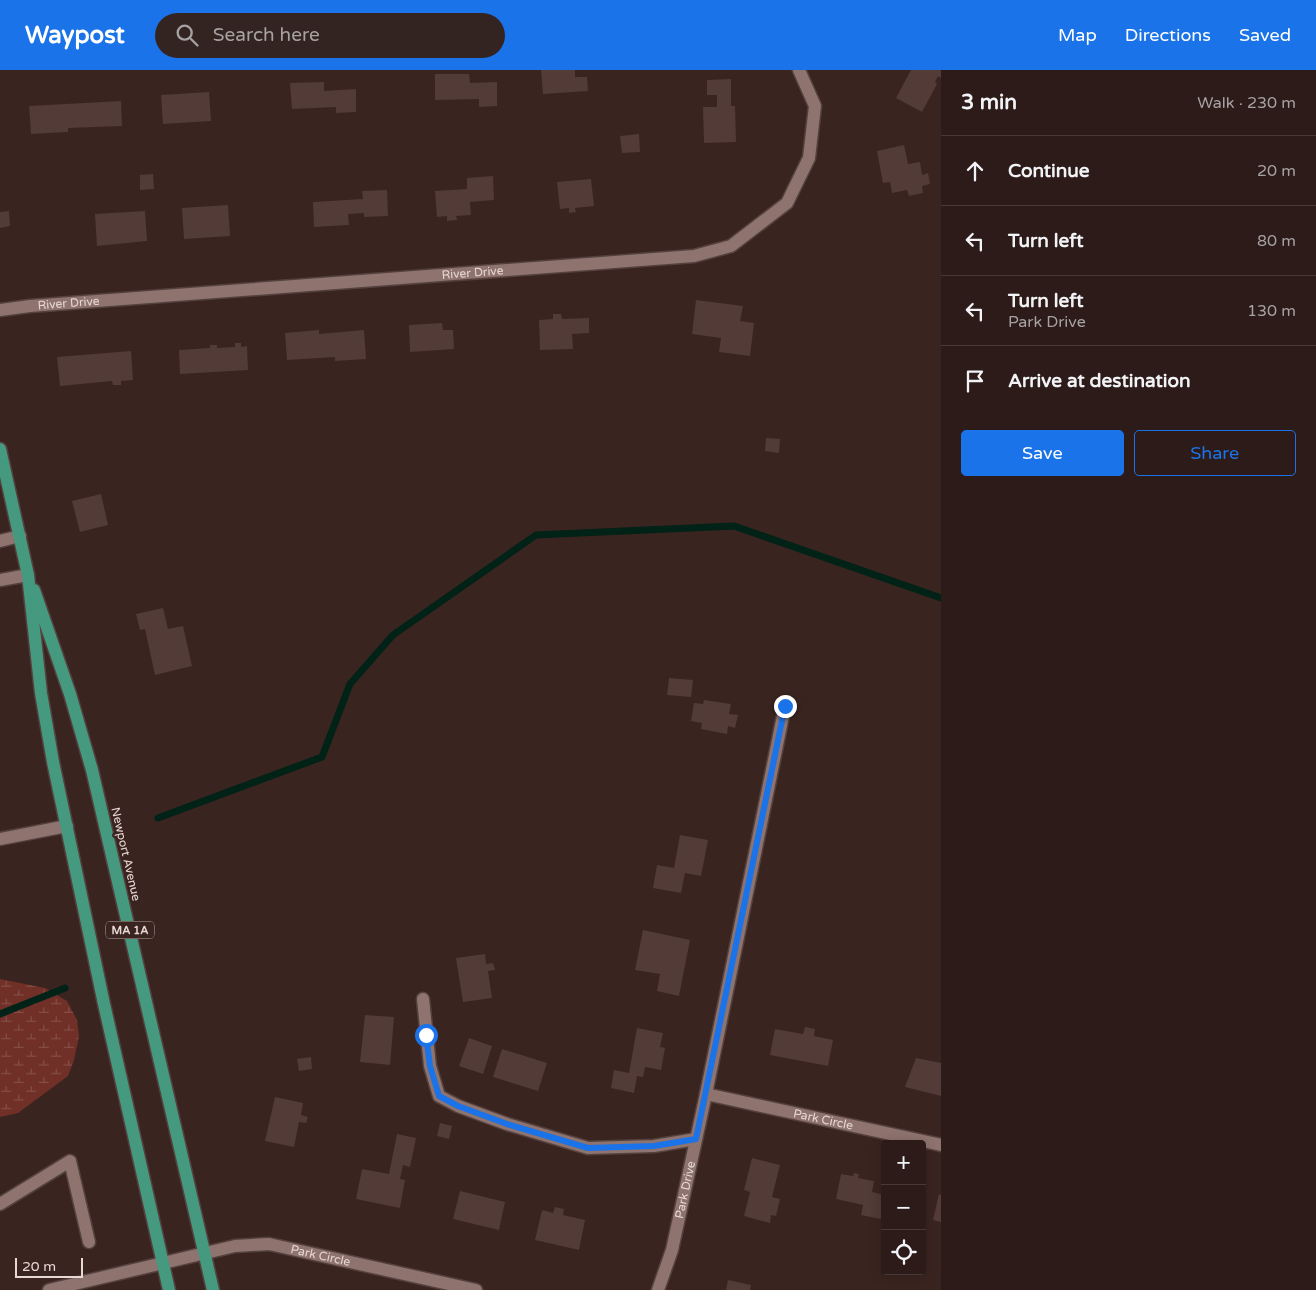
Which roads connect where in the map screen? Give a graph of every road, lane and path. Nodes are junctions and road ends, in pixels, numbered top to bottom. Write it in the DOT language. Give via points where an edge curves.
graph roads {
  1 [pos="799,70"];
  2 [pos="0,310"];
  3 [pos="0,449"];
  4 [pos="20,536"];
  5 [pos="0,541"];
  6 [pos="28,575"];
  7 [pos="0,580"];
  8 [pos="785,706"];
  9 [pos="67,826"];
  10 [pos="0,839"];
  11 [pos="423,999"];
  12 [pos="706,1094"];
  13 [pos="696,1139"];
  14 [pos="941,1146"];
  15 [pos="0,1204"];
  16 [pos="89,1242"];
  17 [pos="204,1254"];
  18 [pos="163,1263"];
  19 [pos="48,1290"];
  20 [pos="169,1290"];
  21 [pos="212,1290"];
  22 [pos="476,1290"];
  23 [pos="658,1290"];
  1 -- 2 [label="street, River Drive" via="816,106 809,158 787,203 730,246 694,256"];
  3 -- 4 [label="main road, Newport Avenue / MA 1A"];
  4 -- 5 [label="street"];
  4 -- 6 [label="main road, Newport Avenue / MA 1A"];
  6 -- 7 [label="street"];
  6 -- 9 [label="main road, Newport Avenue / MA 1A" via="41,693"];
  6 -- 17 [label="main road, Newport Avenue / MA 1A" via="70,694 92,770"];
  8 -- 12 [label="street, Park Drive"];
  9 -- 10 [label="street"];
  9 -- 18 [label="main road, Newport Avenue / MA 1A"];
  11 -- 13 [label="street" via="430,1066 439,1096 458,1106 588,1148 654,1146"];
  12 -- 13 [label="street, Park Drive"];
  12 -- 14 [label="street, Park Circle"];
  13 -- 23 [label="street, Park Drive" via="672,1250"];
  15 -- 16 [label="street" via="70,1161"];
  17 -- 18 [label="street, Park Circle"];
  17 -- 21 [label="main road, Newport Avenue / MA 1A"];
  17 -- 22 [label="street, Park Circle" via="244,1244 269,1244"];
  18 -- 19 [label="street, Park Circle"];
  18 -- 20 [label="main road, Newport Avenue / MA 1A"];
}
